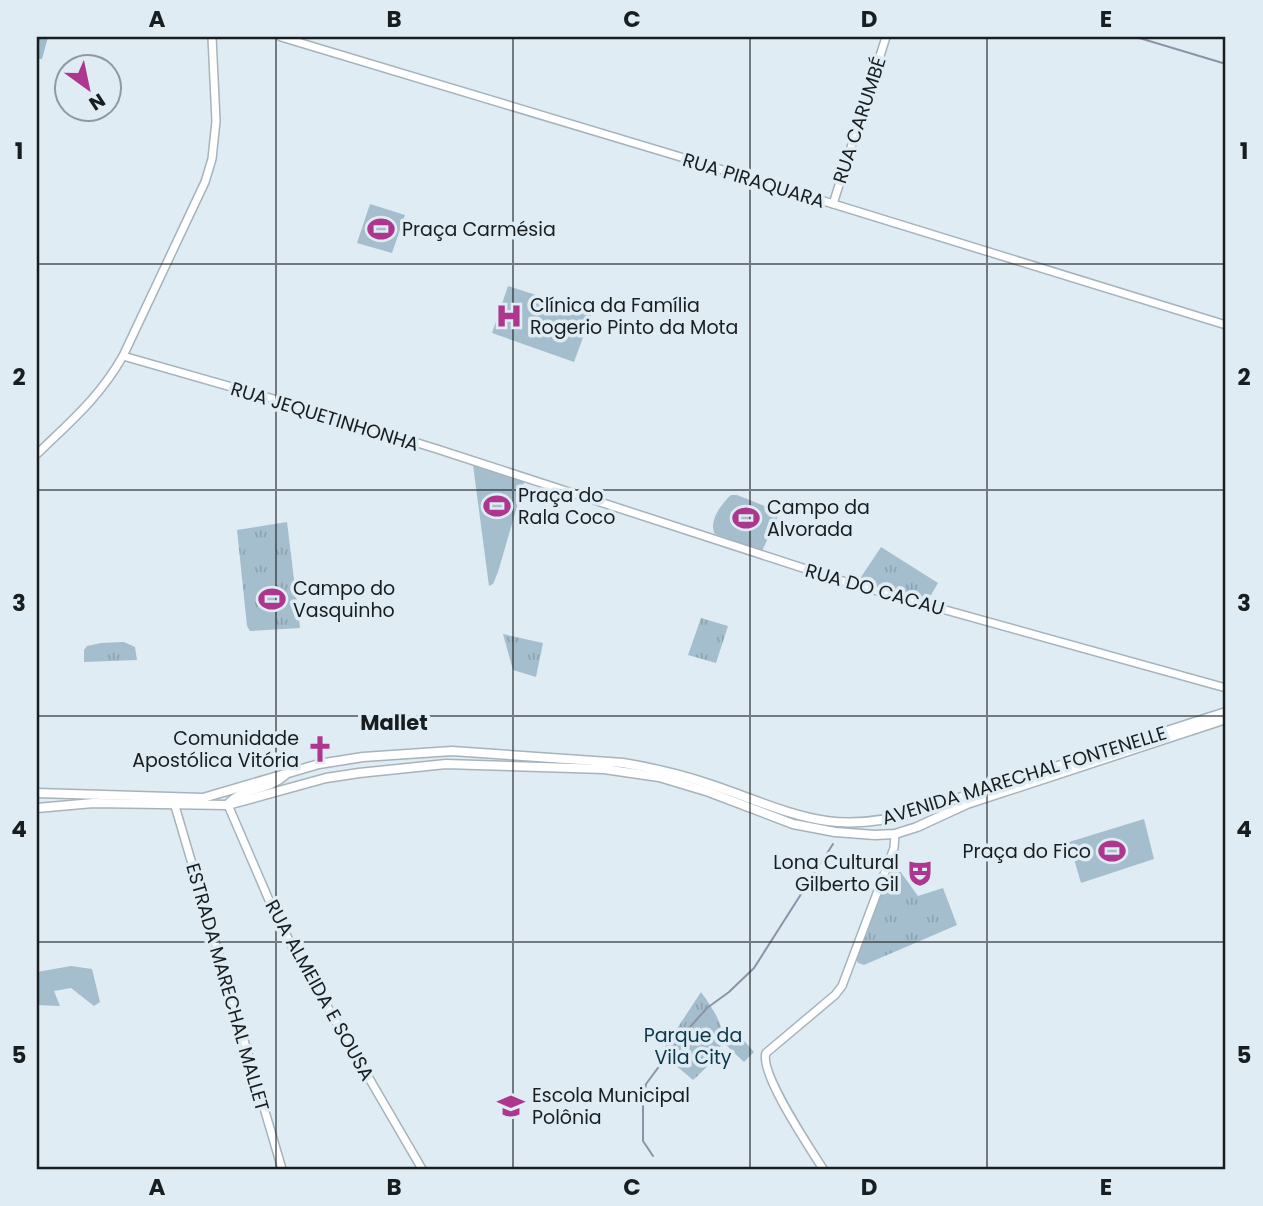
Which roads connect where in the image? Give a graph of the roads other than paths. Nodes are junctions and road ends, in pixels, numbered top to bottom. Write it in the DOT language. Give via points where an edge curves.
graph roads {
  1 [pos="212,37"];
  2 [pos="281,37"];
  3 [pos="886,37"];
  4 [pos="833,204"];
  5 [pos="1226,325"];
  6 [pos="123,356"];
  7 [pos="37,454"];
  8 [pos="527,478"];
  9 [pos="1226,688"];
  10 [pos="1226,712"];
  11 [pos="1226,719"];
  12 [pos="491,753"];
  13 [pos="504,754"];
  14 [pos="490,766"];
  15 [pos="501,766"];
  16 [pos="286,773"];
  17 [pos="37,793"];
  18 [pos="228,805"];
  19 [pos="175,806"];
  20 [pos="37,808"];
  21 [pos="868,823"];
  22 [pos="895,834"];
  23 [pos="282,1169"];
  24 [pos="422,1169"];
  25 [pos="823,1169"];
  1 -- 6 [label="street" via="216,121 212,159"];
  2 -- 4 [label="street, RUA PIRAQUARA"];
  3 -- 4 [label="street, RUA CARUMBÉ"];
  4 -- 5 [label="street, RUA PIRAQUARA"];
  6 -- 7 [label="street" via="94,399"];
  6 -- 8 [label="street, RUA JEQUETINHONHA"];
  8 -- 9 [label="street, RUA DO CACAU" via="852,584"];
  10 -- 21 [label="main road, AVENIDA MARECHAL FONTENELLE" via="903,816"];
  11 -- 22 [label="main road, AVENIDA MARECHAL FONTENELLE" via="967,804"];
  12 -- 13 [label="main road, AVENIDA MARECHAL FONTENELLE"];
  12 -- 14 [label="main road"];
  12 -- 16 [label="main road, AVENIDA MARECHAL FONTENELLE" via="363,757"];
  13 -- 15 [label="main road"];
  13 -- 21 [label="main road, AVENIDA MARECHAL FONTENELLE" via="646,766 796,816"];
  14 -- 15 [label="main road, AVENIDA MARECHAL FONTENELLE"];
  14 -- 18 [label="main road, AVENIDA MARECHAL FONTENELLE" via="359,773"];
  15 -- 22 [label="main road, AVENIDA MARECHAL FONTENELLE" via="604,769 659,777 793,824 857,835"];
  16 -- 17 [label="main road, AVENIDA MARECHAL FONTENELLE" via="194,799"];
  16 -- 18 [label="main road" via="278,782 236,797"];
  18 -- 19 [label="main road, AVENIDA MARECHAL FONTENELLE"];
  18 -- 24 [label="street, RUA ALMEIDA E SOUSA" via="292,946"];
  19 -- 20 [label="main road, AVENIDA MARECHAL FONTENELLE" via="93,803"];
  19 -- 23 [label="street, ESTRADA MARECHAL MALLET"];
  21 -- 22 [label="main road" via="888,824"];
  22 -- 25 [label="street" via="842,986 765,1053 768,1076"];
}
